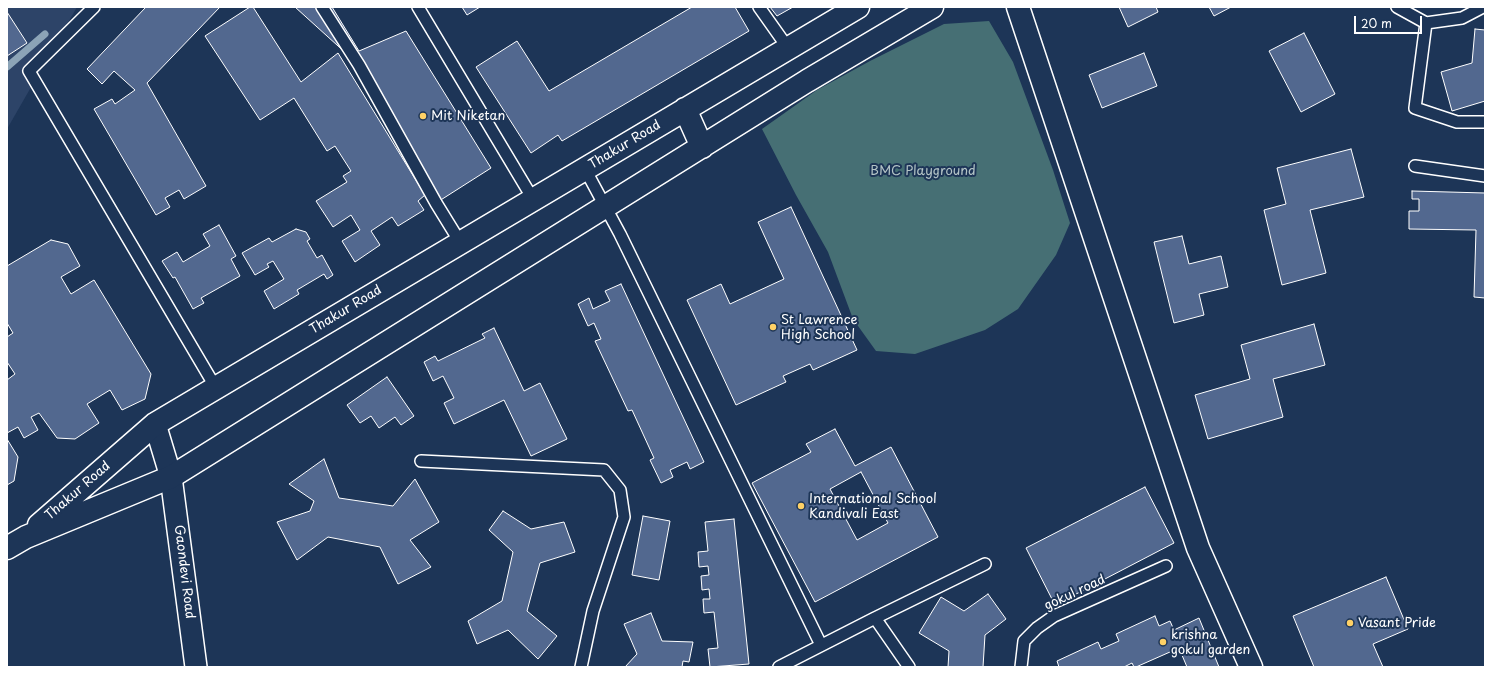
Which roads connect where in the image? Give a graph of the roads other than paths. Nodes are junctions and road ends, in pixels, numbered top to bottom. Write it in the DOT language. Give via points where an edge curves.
graph roads {
  1 [pos="94,7"];
  2 [pos="322,7"];
  3 [pos="418,7"];
  4 [pos="759,7"];
  5 [pos="858,7"];
  6 [pos="932,7"];
  7 [pos="1018,7"];
  8 [pos="1397,7"];
  9 [pos="1483,7"];
  10 [pos="1426,23"];
  11 [pos="788,48"];
  12 [pos="685,109"];
  13 [pos="1485,122"];
  14 [pos="702,147"];
  15 [pos="1415,166"];
  16 [pos="584,168"];
  17 [pos="1485,176"];
  18 [pos="533,199"];
  19 [pos="606,207"];
  20 [pos="460,242"];
  21 [pos="216,388"];
  22 [pos="156,424"];
  23 [pos="421,461"];
  24 [pos="172,477"];
  25 [pos="26,537"];
  26 [pos="7,548"];
  27 [pos="985,564"];
  28 [pos="1166,566"];
  29 [pos="875,618"];
  30 [pos="821,645"];
  31 [pos="196,667"];
  32 [pos="581,667"];
  33 [pos="779,667"];
  34 [pos="909,667"];
  35 [pos="1021,667"];
  36 [pos="1251,667"];
  1 -- 21 [label="lane" via="29,71"];
  2 -- 20 [label="lane"];
  3 -- 18 [label="lane"];
  4 -- 11 [label="lane"];
  5 -- 11 [label="street, Thakur Road"];
  6 -- 14 [label="street, Thakur Road"];
  7 -- 36 [label="street" via="1198,548"];
  8 -- 10 [label="lane"];
  9 -- 10 [label="lane" via="1462,18"];
  10 -- 13 [label="lane" via="1415,108 1457,122"];
  11 -- 12 [label="street, Thakur Road"];
  12 -- 14 [label="street"];
  12 -- 16 [label="street, Thakur Road"];
  14 -- 19 [label="street, Thakur Road"];
  15 -- 17 [label="lane"];
  16 -- 18 [label="street, Thakur Road"];
  16 -- 19 [label="lane"];
  18 -- 20 [label="street, Thakur Road"];
  19 -- 24 [label="street, Thakur Road"];
  19 -- 30 [label="lane"];
  20 -- 21 [label="street, Thakur Road"];
  21 -- 22 [label="street, Thakur Road"];
  22 -- 24 [label="street, Gaondevi Road"];
  22 -- 25 [label="street, Thakur Road"];
  23 -- 32 [label="lane" via="604,470 620,490 624,517 593,611"];
  24 -- 25 [label="street, Thakur Road"];
  24 -- 31 [label="street, Gaondevi Road"];
  25 -- 26 [label="street, Thakur Road"];
  27 -- 29 [label="lane"];
  28 -- 35 [label="lane, gokul road" via="1054,616 1024,641"];
  29 -- 30 [label="lane"];
  29 -- 34 [label="lane"];
  30 -- 33 [label="lane"];
}
